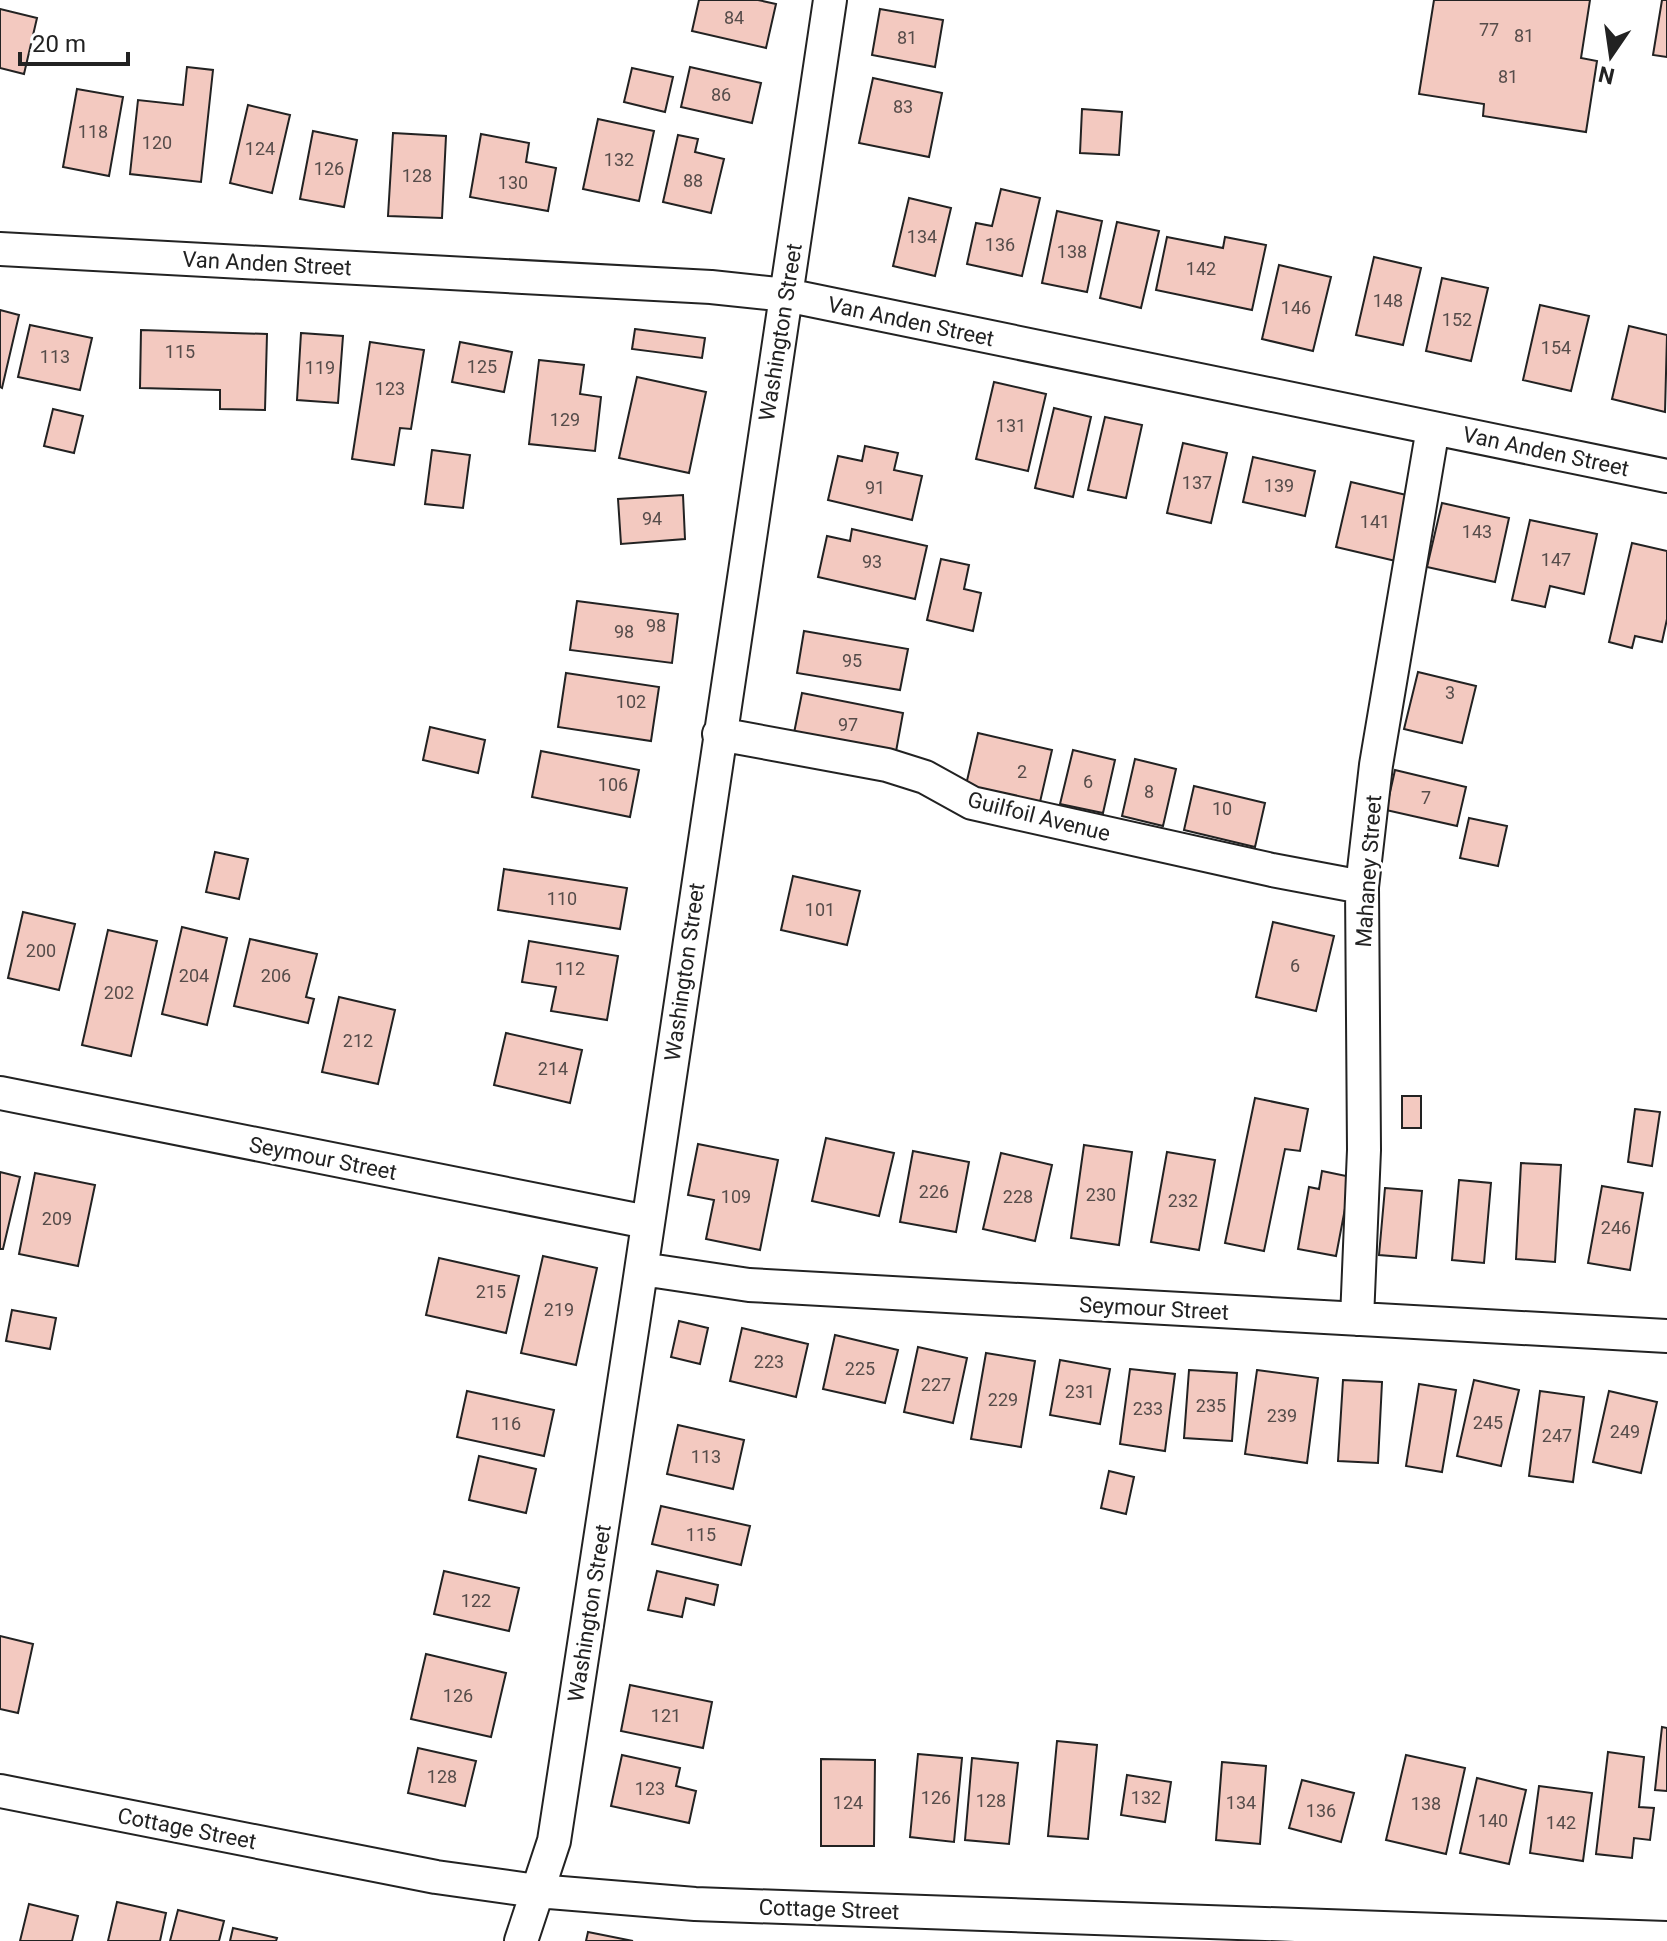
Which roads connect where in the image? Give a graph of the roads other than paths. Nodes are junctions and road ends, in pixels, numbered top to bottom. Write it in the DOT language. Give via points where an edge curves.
graph roads {
  1 [pos="830,0"];
  2 [pos="0,249"];
  3 [pos="786,295"];
  4 [pos="1433,428"];
  5 [pos="1667,476"];
  6 [pos="719,734"];
  7 [pos="1362,887"];
  8 [pos="0,1093"];
  9 [pos="647,1222"];
  10 [pos="642,1269"];
  11 [pos="1357,1319"];
  12 [pos="1667,1336"];
  13 [pos="0,1791"];
  14 [pos="537,1891"];
  15 [pos="1667,1938"];
  16 [pos="521,1941"];
  1 -- 3 [label="street, Washington Street"];
  2 -- 3 [label="street, Van Anden Street"];
  3 -- 4 [label="street, Van Anden Street"];
  3 -- 6 [label="street, Washington Street"];
  4 -- 5 [label="street, Van Anden Street"];
  4 -- 7 [label="street, Mahaney Street" via="1376,765"];
  6 -- 7 [label="street, Guilfoil Avenue" via="887,765 925,777 972,803"];
  6 -- 9 [label="street, Washington Street"];
  7 -- 11 [label="street, Mahaney Street" via="1364,1150"];
  8 -- 9 [label="street, Seymour Street"];
  9 -- 10 [label="street, Washington Street"];
  10 -- 11 [label="street, Seymour Street" via="749,1285"];
  10 -- 14 [label="street, Washington Street" via="554,1841"];
  11 -- 12 [label="street, Seymour Street"];
  13 -- 14 [label="street, Cottage Street" via="436,1877"];
  14 -- 15 [label="street, Cottage Street" via="695,1904"];
  14 -- 16 [label="street, Washington Street"];
}
